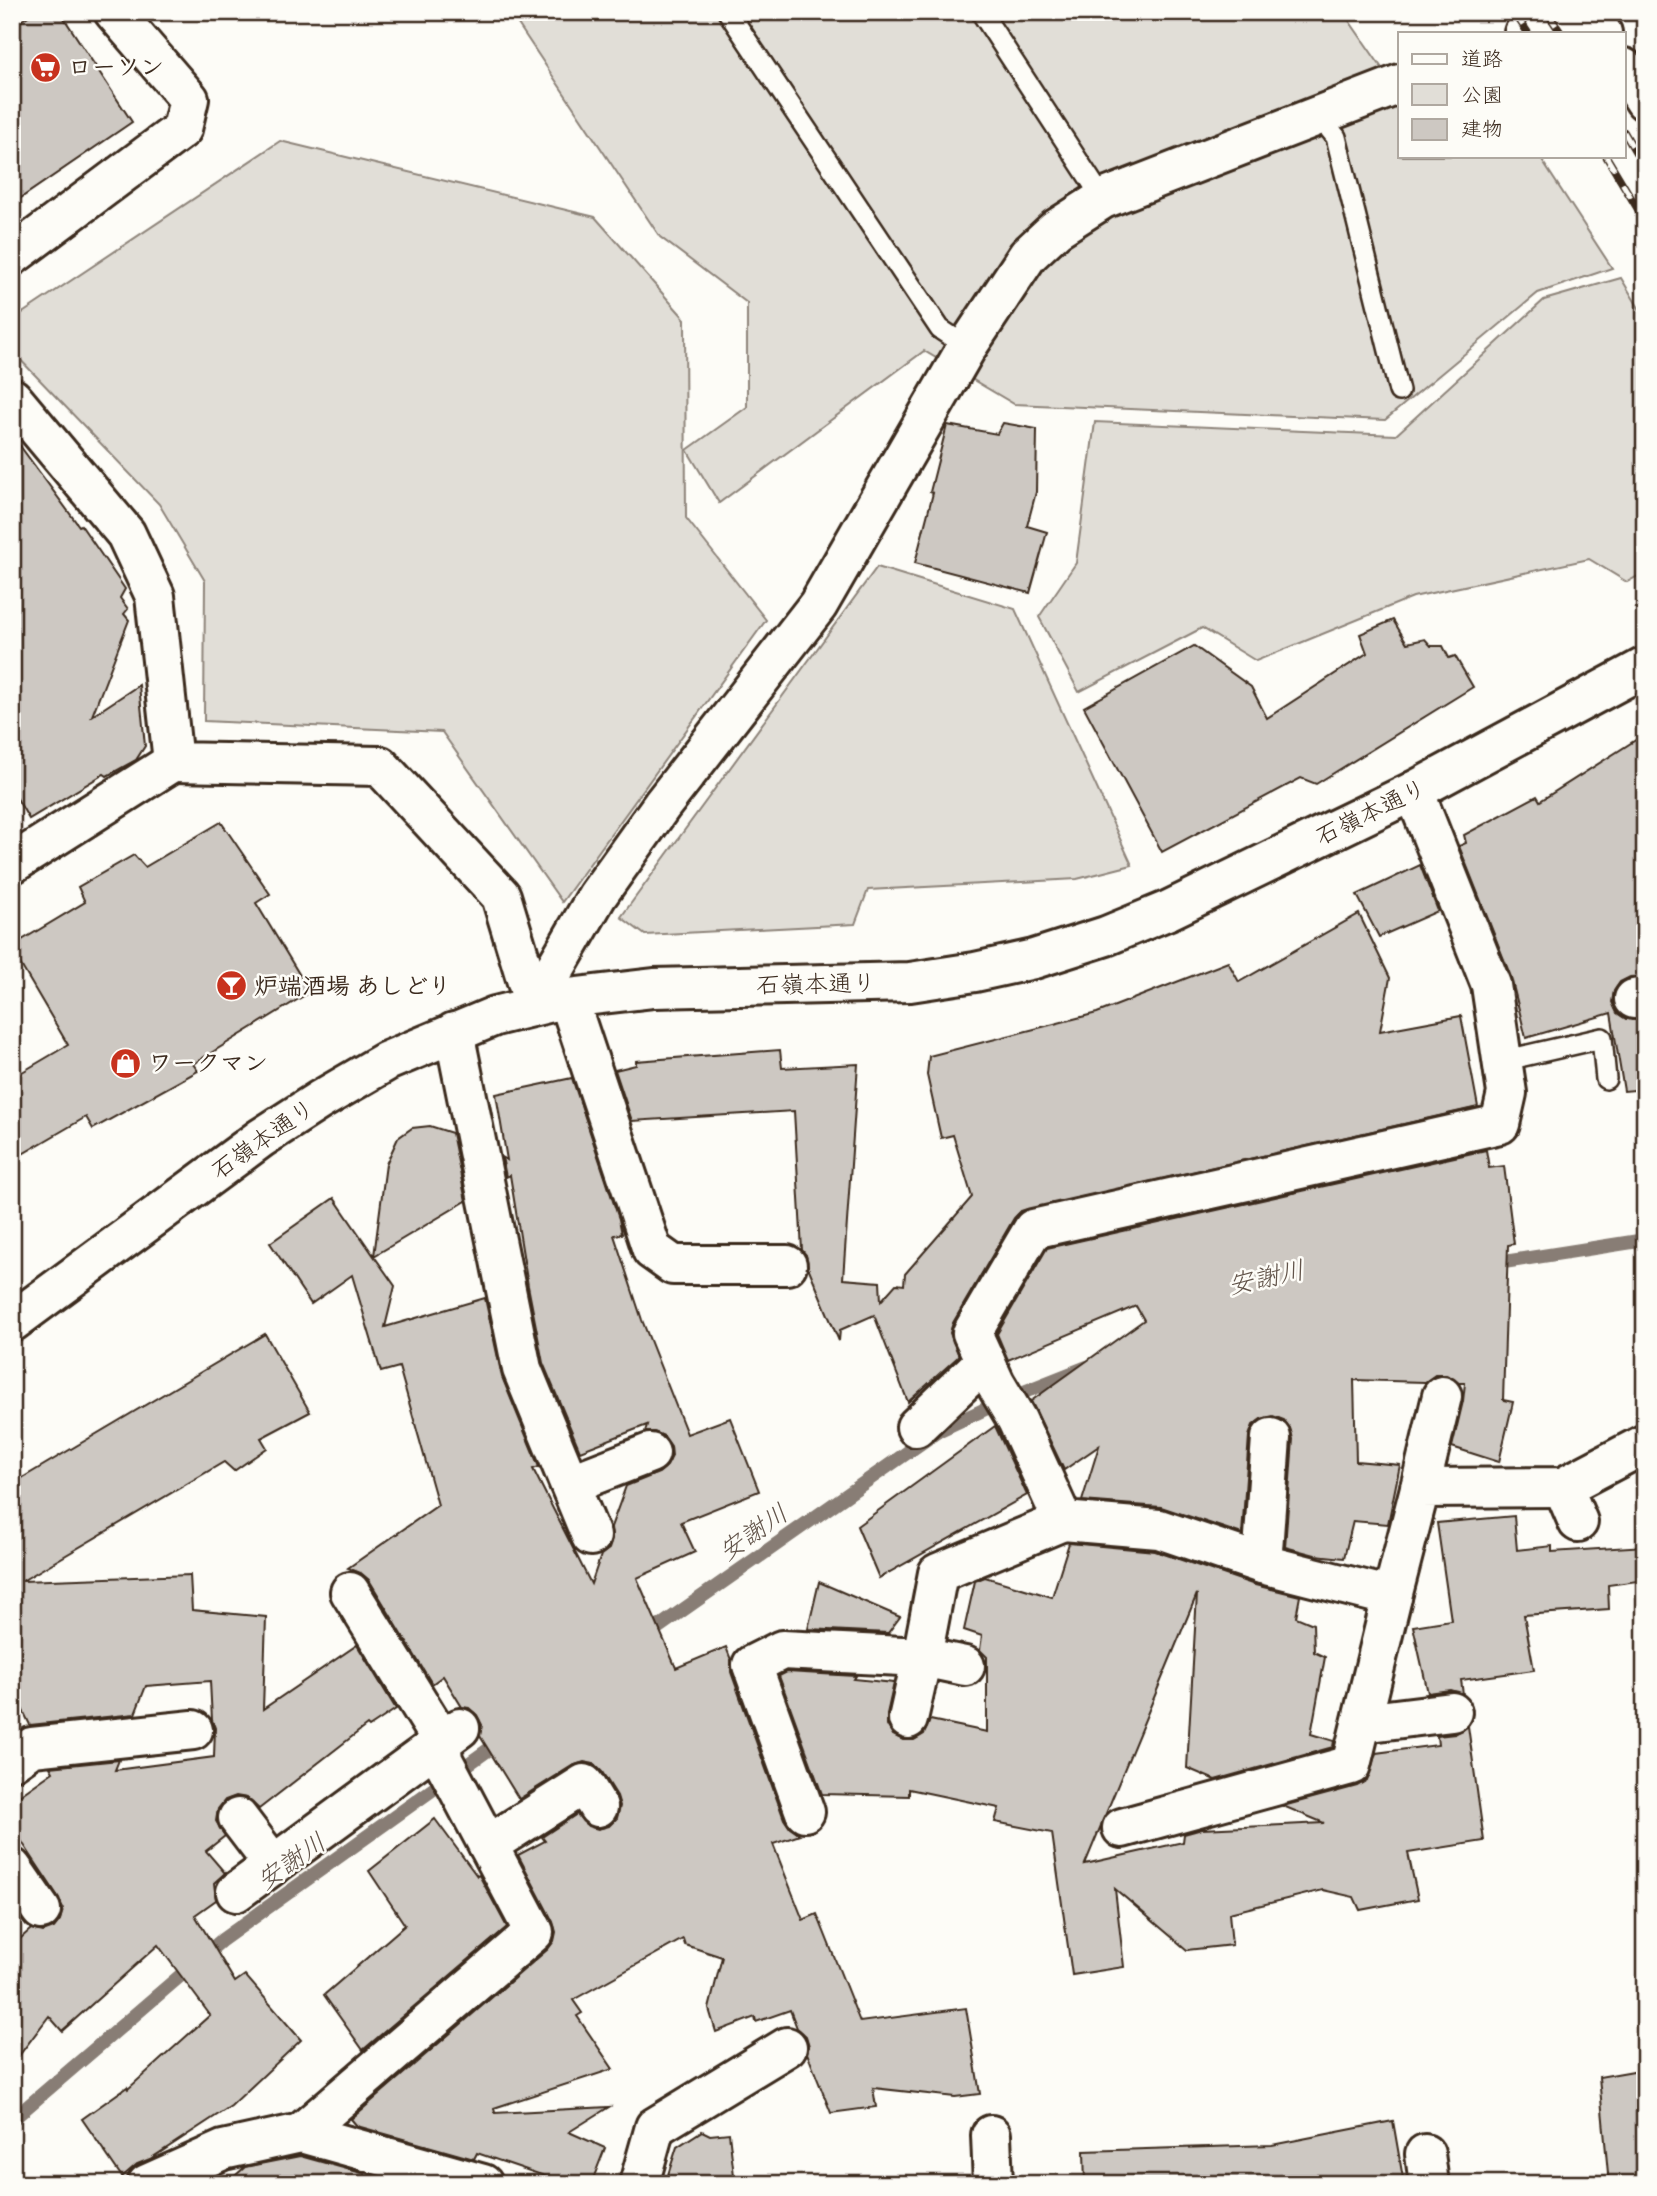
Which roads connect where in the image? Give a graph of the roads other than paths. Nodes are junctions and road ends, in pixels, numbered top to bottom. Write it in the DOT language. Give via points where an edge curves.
graph roads {
  1 [pos="114,12"];
  2 [pos="728,12"];
  3 [pos="981,12"];
  4 [pos="1576,12"];
  5 [pos="1588,12"];
  6 [pos="1526,32"];
  7 [pos="1601,32"];
  8 [pos="1626,71"];
  9 [pos="1398,85"];
  10 [pos="1645,101"];
  11 [pos="1320,116"];
  12 [pos="1103,199"];
  13 [pos="12,256"];
  14 [pos="967,347"];
  15 [pos="1399,391"];
  16 [pos="12,398"];
  17 [pos="1645,667"];
  18 [pos="173,762"];
  19 [pos="1415,792"];
  20 [pos="12,864"];
  21 [pos="551,1002"];
  22 [pos="454,1032"];
  23 [pos="1502,1062"];
  24 [pos="1606,1079"];
  25 [pos="787,1265"];
  26 [pos="12,1322"];
  27 [pos="990,1372"];
  28 [pos="1442,1396"];
  29 [pos="916,1427"];
  30 [pos="1271,1438"];
  31 [pos="1645,1444"];
  32 [pos="650,1453"];
  33 [pos="570,1484"];
  34 [pos="1563,1487"];
  35 [pos="1420,1488"];
  36 [pos="1063,1521"];
  37 [pos="1578,1522"];
  38 [pos="591,1536"];
  39 [pos="1262,1564"];
  40 [pos="350,1592"];
  41 [pos="1392,1597"];
  42 [pos="922,1657"];
  43 [pos="965,1667"];
  44 [pos="1452,1712"];
  45 [pos="908,1719"];
  46 [pos="1362,1723"];
  47 [pos="193,1730"];
  48 [pos="449,1742"];
  49 [pos="12,1761"];
  50 [pos="598,1807"];
  51 [pos="805,1812"];
  52 [pos="238,1818"];
  53 [pos="1122,1828"];
  54 [pos="488,1845"];
  55 [pos="273,1864"];
  56 [pos="12,1868"];
  57 [pos="236,1892"];
  58 [pos="41,1910"];
  59 [pos="787,2047"];
  60 [pos="301,2133"];
  61 [pos="991,2135"];
  62 [pos="427,2177"];
  63 [pos="148,2184"];
  64 [pos="483,2184"];
  65 [pos="639,2184"];
  66 [pos="993,2184"];
  1 -- 13 [label="street" via="189,99 182,129"];
  2 -- 14 [label="lane" via="940,329"];
  3 -- 12 [label="lane"];
  4 -- 6 [label="street"];
  5 -- 7 [label="street"];
  8 -- 10 [label="street"];
  9 -- 11 [label="street"];
  11 -- 12 [label="street"];
  11 -- 15 [label="lane" via="1336,136"];
  12 -- 14 [label="street" via="1056,229 1028,255"];
  14 -- 21 [label="street" via="818,605 605,885"];
  16 -- 18 [label="street" via="126,534 155,596"];
  17 -- 19 [label="street, 石嶺本通り"];
  18 -- 20 [label="street"];
  18 -- 21 [label="street" via="380,766 501,896"];
  19 -- 21 [label="street, 石嶺本通り" via="1170,910 1034,958 909,982 654,988"];
  19 -- 23 [label="street" via="1491,985"];
  21 -- 22 [label="street, 石嶺本通り"];
  21 -- 25 [label="street" via="652,1250 673,1265"];
  22 -- 26 [label="street, 石嶺本通り" via="387,1062 261,1138"];
  22 -- 33 [label="street" via="522,1369"];
  23 -- 24 [label="lane" via="1602,1038"];
  23 -- 27 [label="street" via="1507,1093 1500,1124 1033,1228 972,1333"];
  27 -- 29 [label="street"];
  27 -- 36 [label="street"];
  28 -- 35 [label="street"];
  30 -- 39 [label="street"];
  31 -- 34 [label="street"];
  32 -- 33 [label="street"];
  33 -- 38 [label="street"];
  34 -- 35 [label="street"];
  34 -- 37 [label="street"];
  35 -- 41 [label="street"];
  36 -- 39 [label="street" via="1159,1529"];
  36 -- 42 [label="street" via="938,1573"];
  39 -- 41 [label="street"];
  40 -- 48 [label="street"];
  41 -- 46 [label="street"];
  42 -- 43 [label="street"];
  42 -- 45 [label="street"];
  42 -- 51 [label="street" via="782,1650 752,1665"];
  44 -- 46 [label="street"];
  46 -- 53 [label="street" via="1351,1765"];
  47 -- 49 [label="street" via="32,1747"];
  48 -- 54 [label="street" via="464,1798"];
  48 -- 55 [label="street"];
  50 -- 54 [label="street" via="584,1784"];
  52 -- 55 [label="street"];
  54 -- 60 [label="street" via="534,1932"];
  55 -- 57 [label="street"];
  56 -- 58 [label="street"];
  59 -- 65 [label="street" via="655,2127"];
  60 -- 62 [label="street"];
  60 -- 63 [label="street" via="222,2150"];
  61 -- 66 [label="street"];
  62 -- 64 [label="street"];
}
